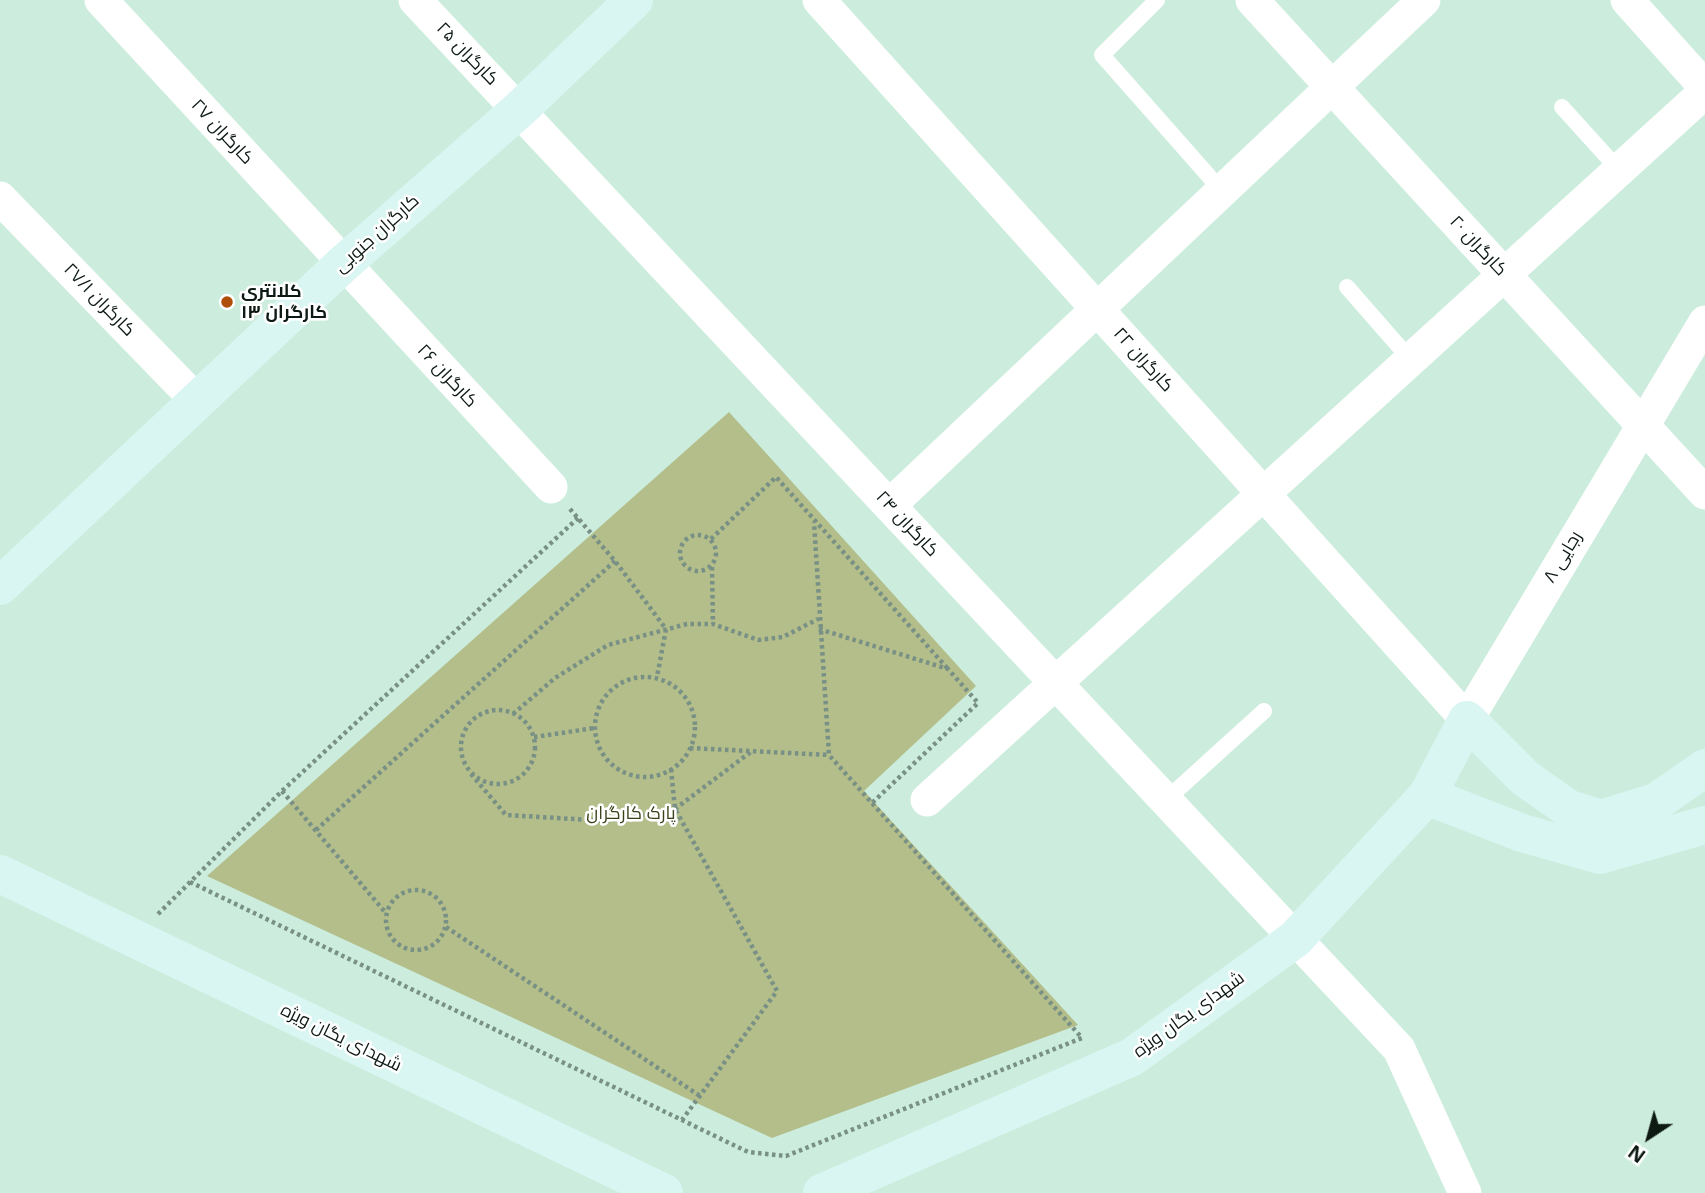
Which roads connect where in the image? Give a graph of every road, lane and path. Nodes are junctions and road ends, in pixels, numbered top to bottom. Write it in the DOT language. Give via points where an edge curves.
graph roads {
  1 [pos="101,0"];
  2 [pos="415,0"];
  3 [pos="634,0"];
  4 [pos="819,0"];
  5 [pos="1157,0"];
  6 [pos="1252,0"];
  7 [pos="1424,0"];
  8 [pos="1627,0"];
  9 [pos="1332,87"];
  10 [pos="1705,89"];
  11 [pos="1562,107"];
  12 [pos="520,108"];
  13 [pos="1619,170"];
  14 [pos="1223,191"];
  15 [pos="0,198"];
  16 [pos="343,264"];
  17 [pos="1503,274"];
  18 [pos="1347,287"];
  19 [pos="1097,309"];
  20 [pos="1705,322"];
  21 [pos="1410,359"];
  22 [pos="198,401"];
  23 [pos="1642,424"];
  24 [pos="551,488"];
  25 [pos="1262,493"];
  26 [pos="1705,493"];
  27 [pos="890,505"];
  28 [pos="578,519"];
  29 [pos="814,522"];
  30 [pos="711,539"];
  31 [pos="615,561"];
  32 [pos="712,566"];
  33 [pos="5,571"];
  34 [pos="818,619"];
  35 [pos="713,624"];
  36 [pos="666,629"];
  37 [pos="820,629"];
  38 [pos="948,668"];
  39 [pos="657,677"];
  40 [pos="1054,681"];
  41 [pos="1264,711"];
  42 [pos="513,715"];
  43 [pos="1467,720"];
  44 [pos="596,728"];
  45 [pos="534,737"];
  46 [pos="690,748"];
  47 [pos="752,751"];
  48 [pos="829,755"];
  49 [pos="1705,768"];
  50 [pos="671,769"];
  51 [pos="471,774"];
  52 [pos="282,791"];
  53 [pos="1427,796"];
  54 [pos="927,800"];
  55 [pos="1166,800"];
  56 [pos="872,803"];
  57 [pos="675,809"];
  58 [pos="1705,825"];
  59 [pos="316,830"];
  60 [pos="6,878"];
  61 [pos="190,882"];
  62 [pos="385,912"];
  63 [pos="446,927"];
  64 [pos="133,939"];
  65 [pos="1295,939"];
  66 [pos="701,1096"];
  67 [pos="682,1121"];
  68 [pos="664,1193"];
  69 [pos="822,1193"];
  70 [pos="1465,1193"];
  1 -- 16 [label="street, کارگران ۲۷"];
  2 -- 12 [label="street, کارگران ۲۵"];
  3 -- 12 [label="street, کارگران جنوبی"];
  4 -- 19 [label="street, کارگران ۲۲"];
  5 -- 14 [label="lane" via="1102,55"];
  6 -- 9 [label="street, کارگران ۲۰"];
  7 -- 9 [label="street"];
  8 -- 10 [label="street"];
  9 -- 14 [label="street"];
  9 -- 17 [label="street, کارگران ۲۰"];
  10 -- 13 [label="street"];
  11 -- 13 [label="lane"];
  12 -- 16 [label="street, کارگران جنوبی"];
  12 -- 27 [label="street, کارگران ۲۴"];
  13 -- 17 [label="street"];
  14 -- 19 [label="street"];
  15 -- 22 [label="street, کارگران ۲۷/۱"];
  16 -- 22 [label="street, کارگران جنوبی"];
  16 -- 24 [label="street, کارگران ۲۶"];
  17 -- 21 [label="street"];
  17 -- 23 [label="street, کارگران ۲۰"];
  18 -- 21 [label="lane"];
  19 -- 25 [label="street, کارگران ۲۲"];
  19 -- 27 [label="street"];
  20 -- 23 [label="street, رجایی ۸"];
  21 -- 25 [label="street"];
  22 -- 33 [label="street, کارگران جنوبی"];
  23 -- 26 [label="street, کارگران ۲۰"];
  23 -- 43 [label="street, رجایی ۸"];
  24 -- 28 [label="path"];
  25 -- 40 [label="street"];
  25 -- 43 [label="street, کارگران ۲۲"];
  27 -- 40 [label="street, کارگران ۲۴"];
  28 -- 31 [label="path"];
  28 -- 52 [label="path"];
  29 -- 30 [label="path" via="776,477"];
  29 -- 34 [label="path"];
  29 -- 38 [label="path"];
  30 -- 32 [label="path" via="716,547"];
  30 -- 32 [label="path" via="693,535 684,540 680,558 694,571"];
  31 -- 36 [label="path"];
  31 -- 59 [label="path"];
  32 -- 35 [label="path"];
  34 -- 35 [label="path" via="783,637 758,640"];
  34 -- 37 [label="path"];
  35 -- 36 [label="path"];
  36 -- 39 [label="path"];
  36 -- 42 [label="path" via="608,645 555,678"];
  37 -- 38 [label="path"];
  37 -- 48 [label="path"];
  38 -- 56 [label="path" via="978,704"];
  39 -- 44 [label="path" via="631,678 608,691 596,714"];
  39 -- 46 [label="path" via="680,690 694,713 695,739"];
  40 -- 54 [label="street"];
  40 -- 55 [label="street, کارگران ۲۴"];
  41 -- 55 [label="lane"];
  42 -- 45 [label="path" via="524,720"];
  42 -- 51 [label="path" via="487,711 470,721 461,738 461,758"];
  43 -- 49 [label="street" via="1525,778 1569,809 1601,819 1656,802"];
  43 -- 53 [label="street, رجایی ۸"];
  44 -- 45 [label="path"];
  44 -- 50 [label="path" via="596,741 610,764 633,776 660,776"];
  45 -- 51 [label="path" via="534,757 525,774 508,784 488,784"];
  46 -- 47 [label="path"];
  46 -- 50 [label="path"];
  47 -- 48 [label="path"];
  47 -- 57 [label="path"];
  48 -- 56 [label="path"];
  50 -- 57 [label="path"];
  51 -- 57 [label="path" via="506,815 607,821"];
  52 -- 59 [label="path"];
  52 -- 61 [label="path"];
  53 -- 58 [label="street" via="1521,833 1600,855"];
  53 -- 65 [label="street, شهدای یگان ویژه"];
  55 -- 65 [label="street, کارگران ۲۴"];
  56 -- 67 [label="path" via="1082,1038 786,1156 748,1152"];
  57 -- 66 [label="path" via="777,991"];
  59 -- 62 [label="path"];
  60 -- 64 [label="street, شهدای یگان ویژه"];
  61 -- 64 [label="path"];
  61 -- 67 [label="path"];
  62 -- 63 [label="path" via="386,928 394,942 408,950 424,950 438,941"];
  62 -- 63 [label="path" via="393,898 407,890 423,889 438,897 446,911"];
  63 -- 66 [label="path"];
  64 -- 68 [label="street, شهدای یگان ویژه"];
  65 -- 69 [label="street, شهدای یگان ویژه" via="1132,1057"];
  65 -- 70 [label="street, کارگران ۲۴" via="1399,1049"];
  66 -- 67 [label="path"];
}
